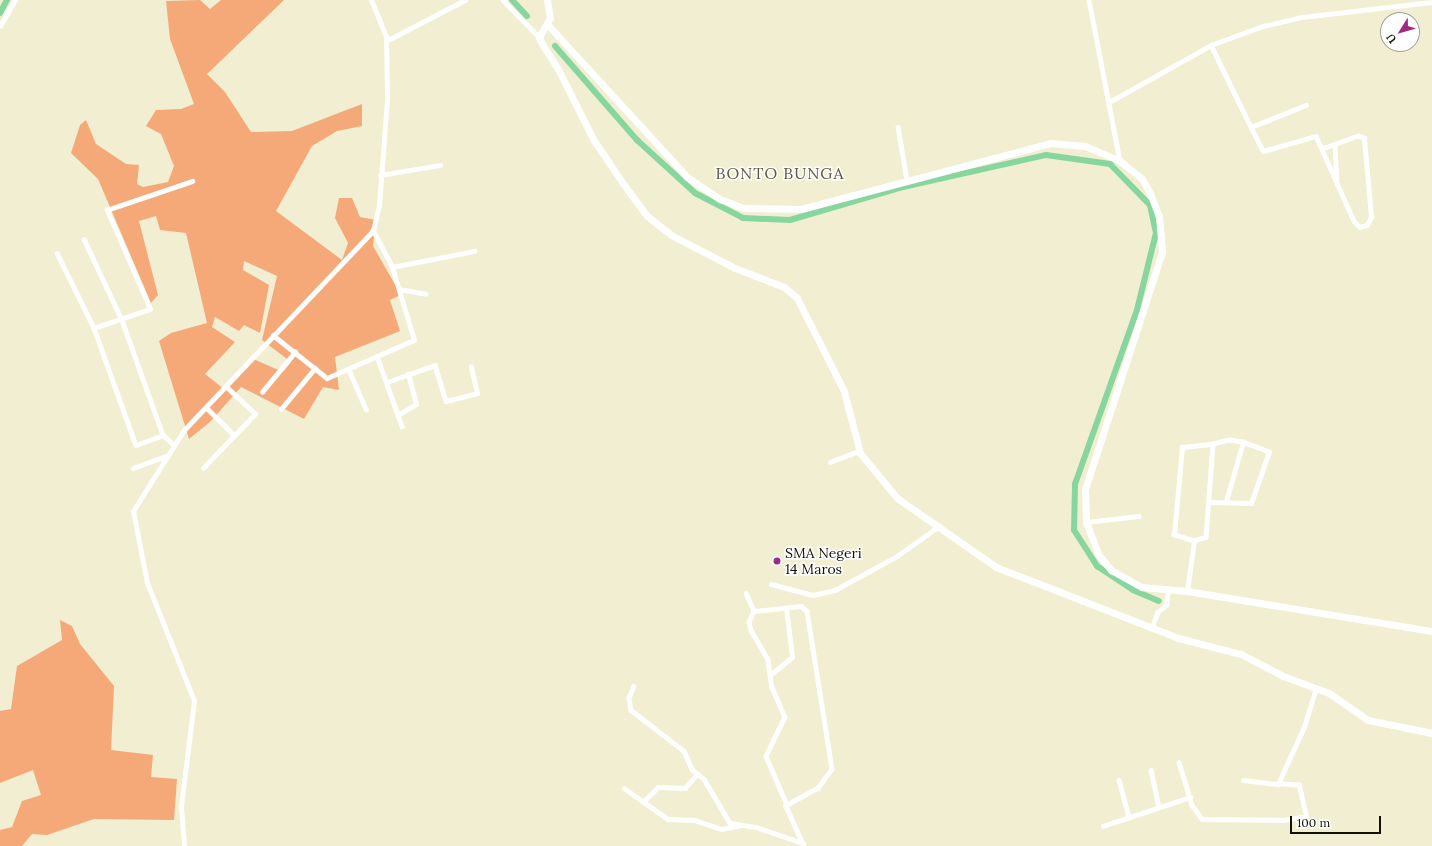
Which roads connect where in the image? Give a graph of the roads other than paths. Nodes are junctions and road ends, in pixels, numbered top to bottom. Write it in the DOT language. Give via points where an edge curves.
graph roads {
  1 [pos="15,0"];
  2 [pos="372,0"];
  3 [pos="465,0"];
  4 [pos="503,0"];
  5 [pos="547,0"];
  6 [pos="1089,0"];
  7 [pos="1432,2"];
  8 [pos="547,24"];
  9 [pos="0,26"];
  10 [pos="539,37"];
  11 [pos="386,41"];
  12 [pos="1211,45"];
  13 [pos="1111,100"];
  14 [pos="1306,105"];
  15 [pos="898,127"];
  16 [pos="1251,127"];
  17 [pos="1335,145"];
  18 [pos="1323,149"];
  19 [pos="1120,161"];
  20 [pos="440,165"];
  21 [pos="380,174"];
  22 [pos="907,180"];
  23 [pos="192,181"];
  24 [pos="1337,182"];
  25 [pos="373,231"];
  26 [pos="84,239"];
  27 [pos="474,251"];
  28 [pos="57,253"];
  29 [pos="392,267"];
  30 [pos="399,289"];
  31 [pos="426,294"];
  32 [pos="122,320"];
  33 [pos="94,328"];
  34 [pos="273,335"];
  35 [pos="295,352"];
  36 [pos="377,356"];
  37 [pos="315,368"];
  38 [pos="471,368"];
  39 [pos="349,370"];
  40 [pos="408,374"];
  41 [pos="387,382"];
  42 [pos="226,387"];
  43 [pos="262,392"];
  44 [pos="207,408"];
  45 [pos="281,409"];
  46 [pos="366,409"];
  47 [pos="398,415"];
  48 [pos="402,426"];
  49 [pos="163,435"];
  50 [pos="234,435"];
  51 [pos="1243,442"];
  52 [pos="173,444"];
  53 [pos="1213,444"];
  54 [pos="859,451"];
  55 [pos="166,456"];
  56 [pos="830,462"];
  57 [pos="132,468"];
  58 [pos="203,468"];
  59 [pos="1226,501"];
  60 [pos="1211,502"];
  61 [pos="1139,516"];
  62 [pos="1086,522"];
  63 [pos="940,526"];
  64 [pos="1194,541"];
  65 [pos="771,584"];
  66 [pos="1168,589"];
  67 [pos="1187,591"];
  68 [pos="746,593"];
  69 [pos="786,608"];
  70 [pos="754,611"];
  71 [pos="1152,628"];
  72 [pos="1432,631"];
  73 [pos="770,675"];
  74 [pos="634,686"];
  75 [pos="1316,688"];
  76 [pos="1432,733"];
  77 [pos="1179,762"];
  78 [pos="1151,770"];
  79 [pos="697,774"];
  80 [pos="1119,780"];
  81 [pos="1243,780"];
  82 [pos="1278,784"];
  83 [pos="624,788"];
  84 [pos="1190,797"];
  85 [pos="645,800"];
  86 [pos="787,805"];
  87 [pos="1160,808"];
  88 [pos="1129,818"];
  89 [pos="738,826"];
  90 [pos="1103,826"];
  91 [pos="803,844"];
  92 [pos="184,846"];
  1 -- 9 [label="street"];
  2 -- 11 [label="street"];
  3 -- 11 [label="street"];
  4 -- 10 [label="street"];
  5 -- 8 [label="street" via="550,18"];
  6 -- 13 [label="street"];
  7 -- 12 [label="street" via="1302,17 1263,26"];
  8 -- 10 [label="street"];
  8 -- 22 [label="street" via="687,177 726,201 751,209 791,210"];
  10 -- 54 [label="street" via="593,139 652,221 705,253 784,287 800,302 844,391"];
  11 -- 21 [label="street" via="387,99"];
  12 -- 13 [label="street"];
  12 -- 16 [label="street"];
  13 -- 19 [label="street"];
  14 -- 16 [label="street"];
  15 -- 22 [label="street"];
  16 -- 18 [label="street" via="1263,151 1314,135"];
  17 -- 18 [label="street"];
  17 -- 24 [label="street"];
  17 -- 24 [label="street" via="1358,136 1364,138 1370,217 1367,225 1356,224"];
  18 -- 24 [label="street"];
  19 -- 22 [label="street" via="1084,146 1050,143"];
  19 -- 62 [label="street" via="1142,179 1150,193 1159,216 1162,252 1088,474 1084,496"];
  20 -- 21 [label="street"];
  21 -- 25 [label="street"];
  23 -- 32 [label="street" via="107,210 150,309"];
  25 -- 29 [label="street"];
  25 -- 34 [label="street"];
  26 -- 32 [label="street"];
  27 -- 29 [label="street"];
  28 -- 33 [label="street"];
  29 -- 30 [label="street"];
  30 -- 31 [label="street"];
  30 -- 36 [label="street" via="414,340"];
  32 -- 33 [label="street"];
  32 -- 49 [label="street"];
  33 -- 49 [label="street" via="136,445"];
  34 -- 35 [label="street"];
  34 -- 42 [label="street"];
  35 -- 37 [label="street"];
  35 -- 43 [label="street"];
  36 -- 39 [label="street"];
  36 -- 41 [label="street"];
  37 -- 39 [label="street" via="327,378"];
  37 -- 45 [label="street"];
  38 -- 40 [label="street" via="477,393 446,401 436,365"];
  39 -- 46 [label="street"];
  40 -- 41 [label="street"];
  40 -- 47 [label="street" via="416,404"];
  41 -- 47 [label="street"];
  42 -- 44 [label="street"];
  42 -- 50 [label="street" via="255,414"];
  44 -- 50 [label="street"];
  44 -- 52 [label="street"];
  47 -- 48 [label="street"];
  49 -- 52 [label="street"];
  50 -- 58 [label="street"];
  51 -- 53 [label="street" via="1229,440"];
  51 -- 59 [label="street"];
  51 -- 59 [label="street" via="1268,453 1251,503"];
  52 -- 55 [label="street"];
  53 -- 60 [label="street"];
  53 -- 64 [label="street" via="1182,447 1174,536"];
  54 -- 56 [label="street"];
  54 -- 63 [label="street" via="893,494"];
  55 -- 57 [label="street"];
  55 -- 92 [label="street" via="133,516 147,583 194,701 181,806"];
  59 -- 60 [label="street"];
  60 -- 64 [label="street" via="1206,538"];
  61 -- 62 [label="street"];
  62 -- 66 [label="street" via="1098,554 1111,570 1137,586"];
  63 -- 65 [label="street" via="897,556 835,590 813,595"];
  63 -- 71 [label="street" via="991,565"];
  64 -- 67 [label="street"];
  66 -- 67 [label="street"];
  66 -- 71 [label="street" via="1166,605 1157,613"];
  67 -- 72 [label="street"];
  68 -- 70 [label="street"];
  69 -- 70 [label="street"];
  69 -- 73 [label="street" via="792,657"];
  69 -- 86 [label="street" via="801,606 806,611 832,769 818,788"];
  70 -- 73 [label="street" via="749,624 768,660"];
  71 -- 75 [label="street" via="1178,638 1238,652"];
  73 -- 86 [label="street" via="784,717 769,746 767,760"];
  74 -- 79 [label="street" via="629,698 631,710 684,751"];
  75 -- 76 [label="street" via="1368,720"];
  75 -- 82 [label="street" via="1304,727"];
  77 -- 84 [label="street"];
  78 -- 87 [label="street"];
  79 -- 85 [label="street" via="685,788 658,787"];
  79 -- 89 [label="street" via="704,779 727,819"];
  80 -- 88 [label="street"];
  81 -- 82 [label="street"];
  82 -- 84 [label="street" via="1299,785 1306,816 1284,820 1202,819"];
  83 -- 85 [label="street"];
  84 -- 87 [label="street"];
  85 -- 89 [label="street" via="668,819 694,820 722,829"];
  86 -- 91 [label="street"];
  87 -- 88 [label="street"];
  88 -- 90 [label="street"];
  89 -- 91 [label="street" via="756,827"];
}
